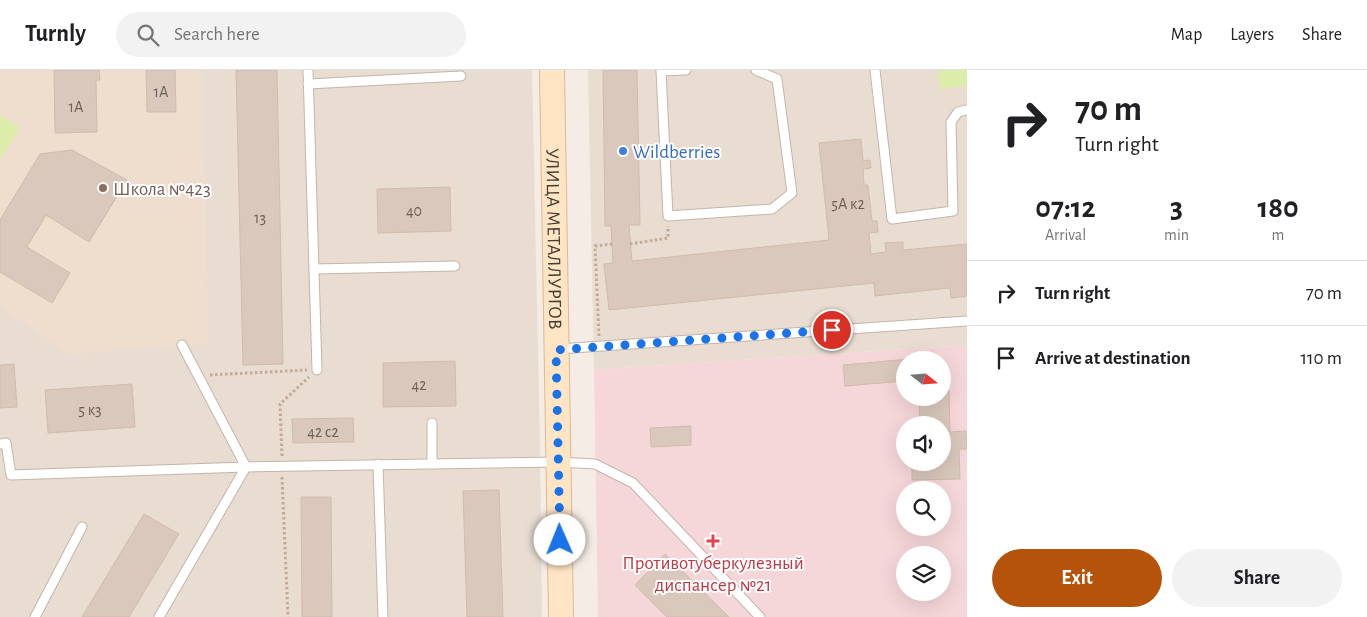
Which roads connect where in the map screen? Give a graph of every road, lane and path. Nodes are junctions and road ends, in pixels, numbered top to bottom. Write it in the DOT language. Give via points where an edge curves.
graph roads {
  1 [pos="308,70"];
  2 [pos="552,70"];
  3 [pos="686,70"];
  4 [pos="756,70"];
  5 [pos="875,70"];
  6 [pos="461,76"];
  7 [pos="308,84"];
  8 [pos="967,110"];
  9 [pos="668,216"];
  10 [pos="612,244"];
  11 [pos="630,244"];
  12 [pos="455,266"];
  13 [pos="314,269"];
  14 [pos="967,321"];
  15 [pos="182,345"];
  16 [pos="600,346"];
  17 [pos="556,350"];
  18 [pos="317,370"];
  19 [pos="198,376"];
  20 [pos="432,423"];
  21 [pos="0,444"];
  22 [pos="559,462"];
  23 [pos="378,464"];
  24 [pos="432,464"];
  25 [pos="282,466"];
  26 [pos="246,467"];
  27 [pos="82,527"];
  28 [pos="35,617"];
  29 [pos="159,617"];
  30 [pos="288,617"];
  31 [pos="383,617"];
  32 [pos="562,617"];
  33 [pos="760,617"];
  1 -- 7 [label="lane"];
  2 -- 17 [label="street, УЛИЦА МЕТАЛЛУРГОВ"];
  3 -- 9 [label="lane" via="661,71"];
  4 -- 9 [label="lane" via="777,79 792,193 772,209"];
  5 -- 8 [label="lane" via="892,219 953,211 951,122 958,112"];
  6 -- 7 [label="lane"];
  7 -- 13 [label="lane"];
  9 -- 11 [label="path" via="668,238"];
  10 -- 16 [label="path" via="595,246"];
  12 -- 13 [label="lane"];
  13 -- 18 [label="lane"];
  14 -- 16 [label="lane"];
  15 -- 19 [label="lane"];
  16 -- 17 [label="lane"];
  17 -- 22 [label="street, УЛИЦА МЕТАЛЛУРГОВ"];
  18 -- 19 [label="path"];
  18 -- 25 [label="path" via="280,404"];
  19 -- 26 [label="lane"];
  20 -- 24 [label="lane"];
  21 -- 26 [label="lane" via="6,443 11,475"];
  22 -- 24 [label="lane"];
  22 -- 32 [label="street, УЛИЦА МЕТАЛЛУРГОВ"];
  22 -- 33 [label="lane" via="595,464 632,483"];
  23 -- 24 [label="lane"];
  23 -- 25 [label="lane"];
  23 -- 31 [label="lane"];
  25 -- 26 [label="lane"];
  25 -- 30 [label="path"];
  26 -- 29 [label="lane"];
  27 -- 28 [label="lane"];
}
